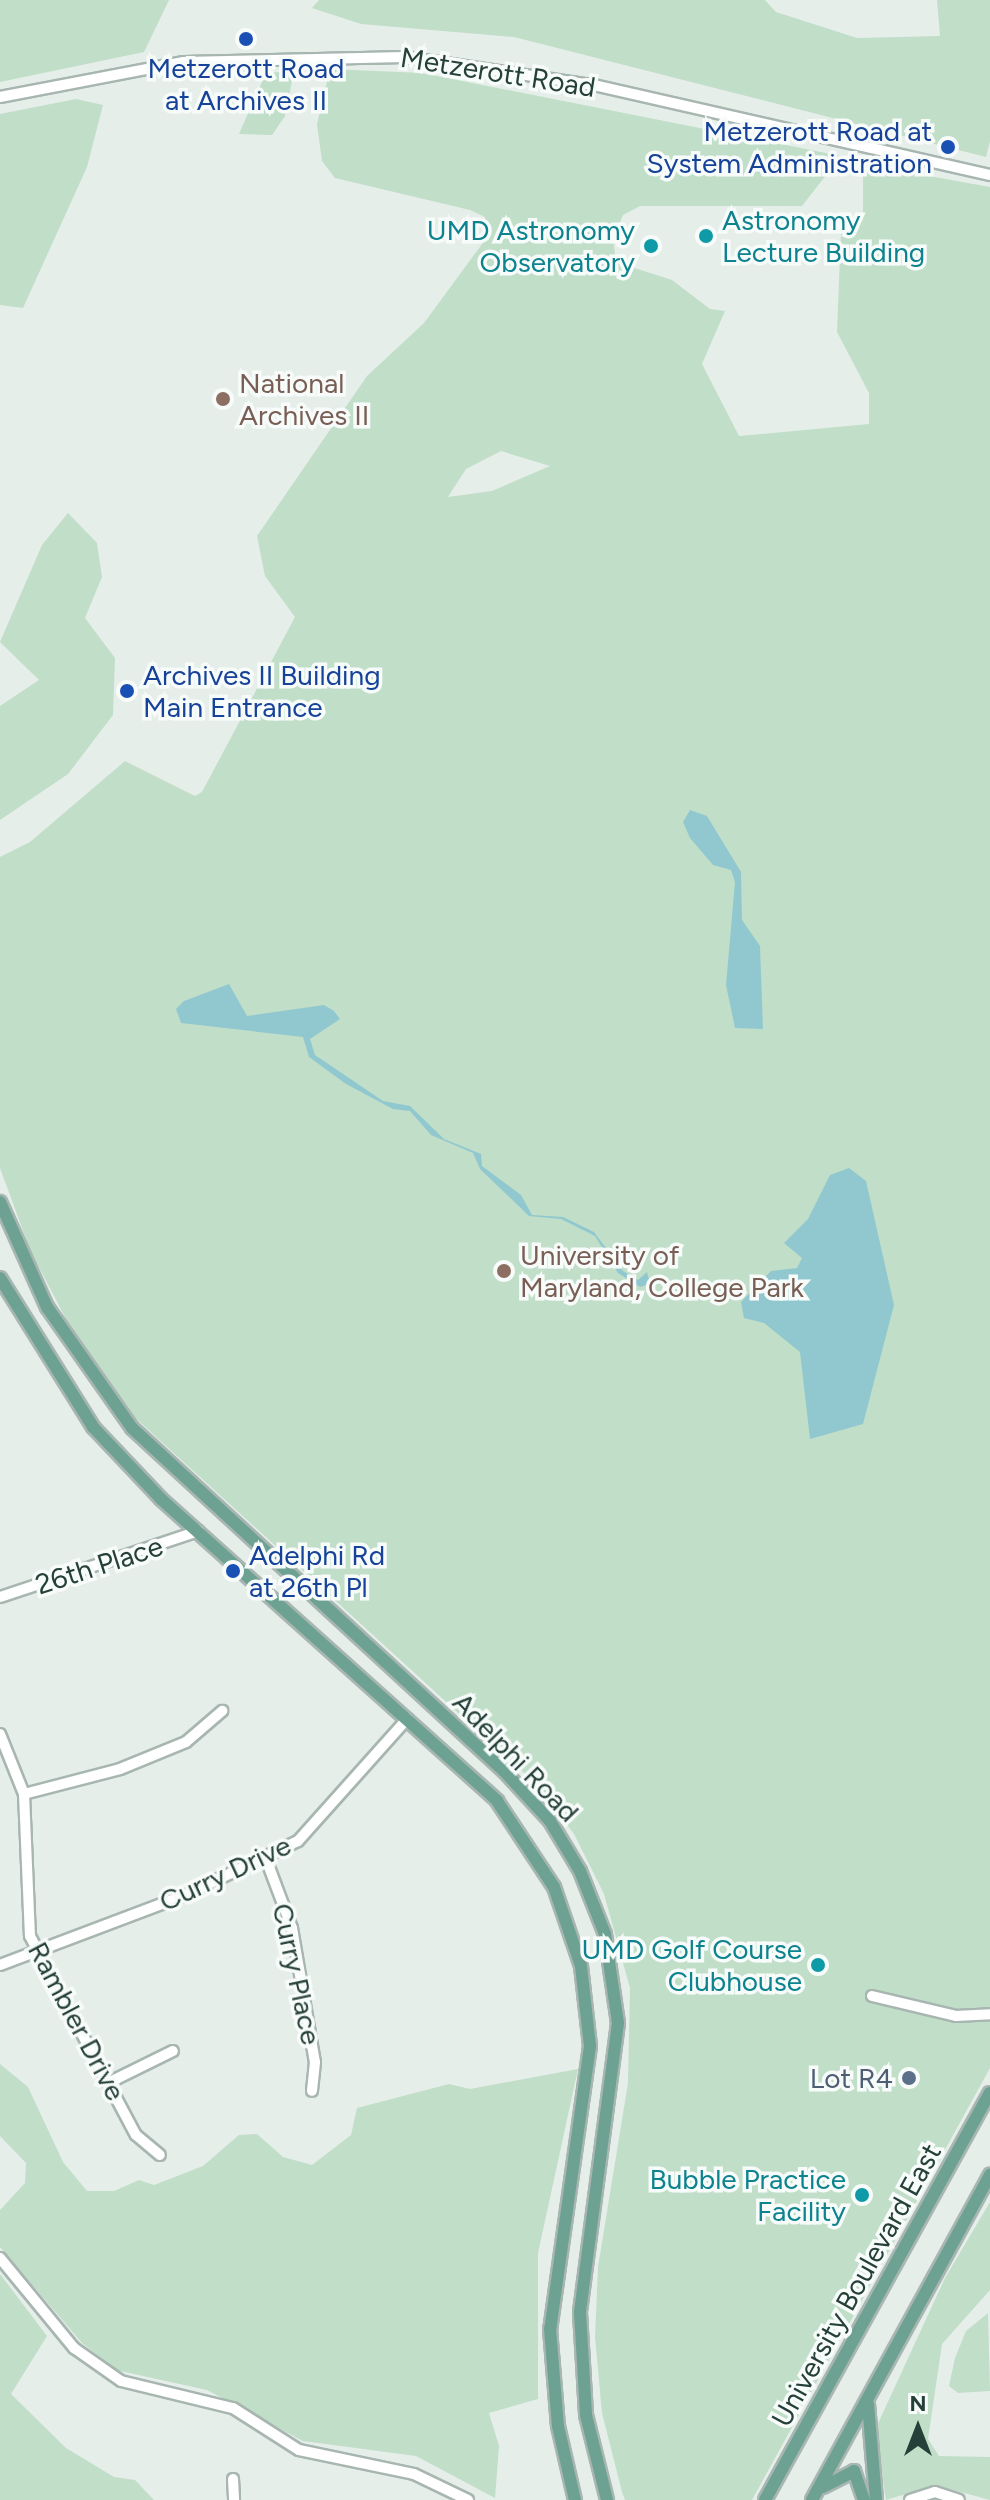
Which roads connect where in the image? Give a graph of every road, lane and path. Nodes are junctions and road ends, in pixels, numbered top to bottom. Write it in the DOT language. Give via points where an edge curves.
graph roads {
  1 [pos="0,97"];
  2 [pos="990,175"];
  3 [pos="0,1202"];
  4 [pos="0,1278"];
  5 [pos="198,1531"];
  6 [pos="0,1597"];
  7 [pos="222,1711"];
  8 [pos="407,1719"];
  9 [pos="0,1734"];
  10 [pos="24,1794"];
  11 [pos="266,1859"];
  12 [pos="38,1950"];
  13 [pos="0,1965"];
  14 [pos="872,1996"];
  15 [pos="990,2014"];
  16 [pos="173,2051"];
  17 [pos="110,2082"];
  18 [pos="312,2091"];
  19 [pos="990,2093"];
  20 [pos="160,2155"];
  21 [pos="990,2175"];
  22 [pos="0,2258"];
  23 [pos="871,2394"];
  24 [pos="233,2479"];
  25 [pos="813,2497"];
  26 [pos="234,2500"];
  27 [pos="468,2500"];
  28 [pos="575,2500"];
  29 [pos="607,2500"];
  30 [pos="765,2500"];
  31 [pos="864,2500"];
  32 [pos="876,2500"];
  33 [pos="910,2500"];
  34 [pos="959,2500"];
  1 -- 2 [label="street, Metzerott Road" via="184,62 405,57 598,86"];
  3 -- 29 [label="main road, Adelphi Road" via="47,1307 132,1428 487,1754 550,1821 580,1871 605,1934 618,2023 580,2329 586,2415"];
  4 -- 5 [label="main road, Adelphi Road" via="93,1427"];
  5 -- 6 [label="street, 26th Place"];
  5 -- 8 [label="main road, Adelphi Road"];
  7 -- 10 [label="street" via="186,1742 120,1769"];
  8 -- 11 [label="street, Curry Drive" via="305,1835"];
  8 -- 28 [label="main road, Adelphi Road" via="528,1839 563,1907 581,1966 589,2066 550,2329 558,2426"];
  9 -- 10 [label="street, Rambler Drive"];
  10 -- 12 [label="street, Rambler Drive" via="27,1920"];
  11 -- 12 [label="street, Curry Drive"];
  11 -- 18 [label="street, Curry Place" via="292,1928 315,2062"];
  12 -- 13 [label="street, Curry Drive"];
  12 -- 17 [label="street, Rambler Drive"];
  14 -- 15 [label="street" via="956,2016"];
  16 -- 17 [label="street"];
  17 -- 20 [label="street, Rambler Drive" via="136,2135"];
  19 -- 30 [label="main road, University Boulevard East"];
  21 -- 23 [label="main road"];
  22 -- 27 [label="street" via="74,2348 121,2381 233,2408 299,2450 414,2474"];
  23 -- 25 [label="main road"];
  23 -- 32 [label="main road" via="865,2436"];
  24 -- 26 [label="street"];
  25 -- 31 [label="main road" via="850,2470 858,2474"];
  33 -- 34 [label="street" via="935,2492"];
}
